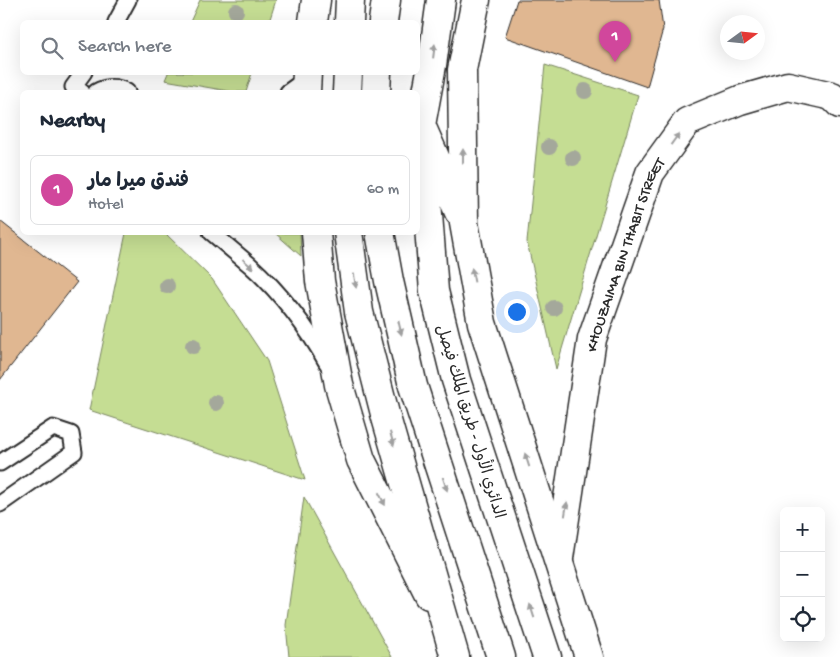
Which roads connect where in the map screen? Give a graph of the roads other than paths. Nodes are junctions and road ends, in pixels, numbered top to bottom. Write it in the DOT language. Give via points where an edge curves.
graph roads {
  1 [pos="128,0"];
  2 [pos="316,0"];
  3 [pos="350,0"];
  4 [pos="386,0"];
  5 [pos="441,0"];
  6 [pos="476,0"];
  7 [pos="117,20"];
  8 [pos="313,20"];
  9 [pos="349,20"];
  10 [pos="383,20"];
  11 [pos="82,75"];
  12 [pos="348,75"];
  13 [pos="376,75"];
  14 [pos="377,75"];
  15 [pos="78,90"];
  16 [pos="100,90"];
  17 [pos="124,90"];
  18 [pos="347,90"];
  19 [pos="372,90"];
  20 [pos="376,90"];
  21 [pos="840,104"];
  22 [pos="421,125"];
  23 [pos="464,223"];
  24 [pos="215,235"];
  25 [pos="316,235"];
  26 [pos="348,235"];
  27 [pos="381,235"];
  28 [pos="339,384"];
  29 [pos="0,463"];
  30 [pos="0,504"];
  31 [pos="559,558"];
  32 [pos="447,631"];
  33 [pos="455,657"];
  34 [pos="501,657"];
  35 [pos="547,657"];
  36 [pos="589,657"];
  1 -- 7 [label="lane"];
  2 -- 8 [label="main road"];
  3 -- 9 [label="main road"];
  4 -- 10 [label="main road"];
  22 -- 5 [label="main road, الدائري الأول - طريق الملك فيصل, one-way"];
  23 -- 6 [label="main road, one-way" via="462,70"];
  11 -- 15 [label="lane" via="73,87"];
  12 -- 18 [label="main road"];
  13 -- 19 [label="main road"];
  14 -- 20 [label="main road"];
  16 -- 17 [label="lane" via="112,87"];
  31 -- 21 [label="main road, KHOUZAIMA BIN THABIT STREET, one-way" via="592,339 650,173 687,122 740,100 788,86 832,96"];
  22 -- 23 [label="main road"];
  35 -- 22 [label="main road, الدائري الأول - طريق الملك فيصل, one-way" via="456,380 434,291"];
  31 -- 23 [label="main road, one-way" via="482,323"];
  24 -- 28 [label="lane, one-way" via="251,266 291,309 317,344"];
  25 -- 28 [label="main road" via="320,281"];
  26 -- 32 [label="main road, one-way" via="359,312 384,414"];
  27 -- 34 [label="main road, one-way" via="413,386"];
  28 -- 32 [label="main road, one-way" via="362,460"];
  29 -- 30 [label="lane" via="53,428 71,434 74,452"];
  31 -- 36 [label="main road"];
  32 -- 33 [label="main road"];
}
